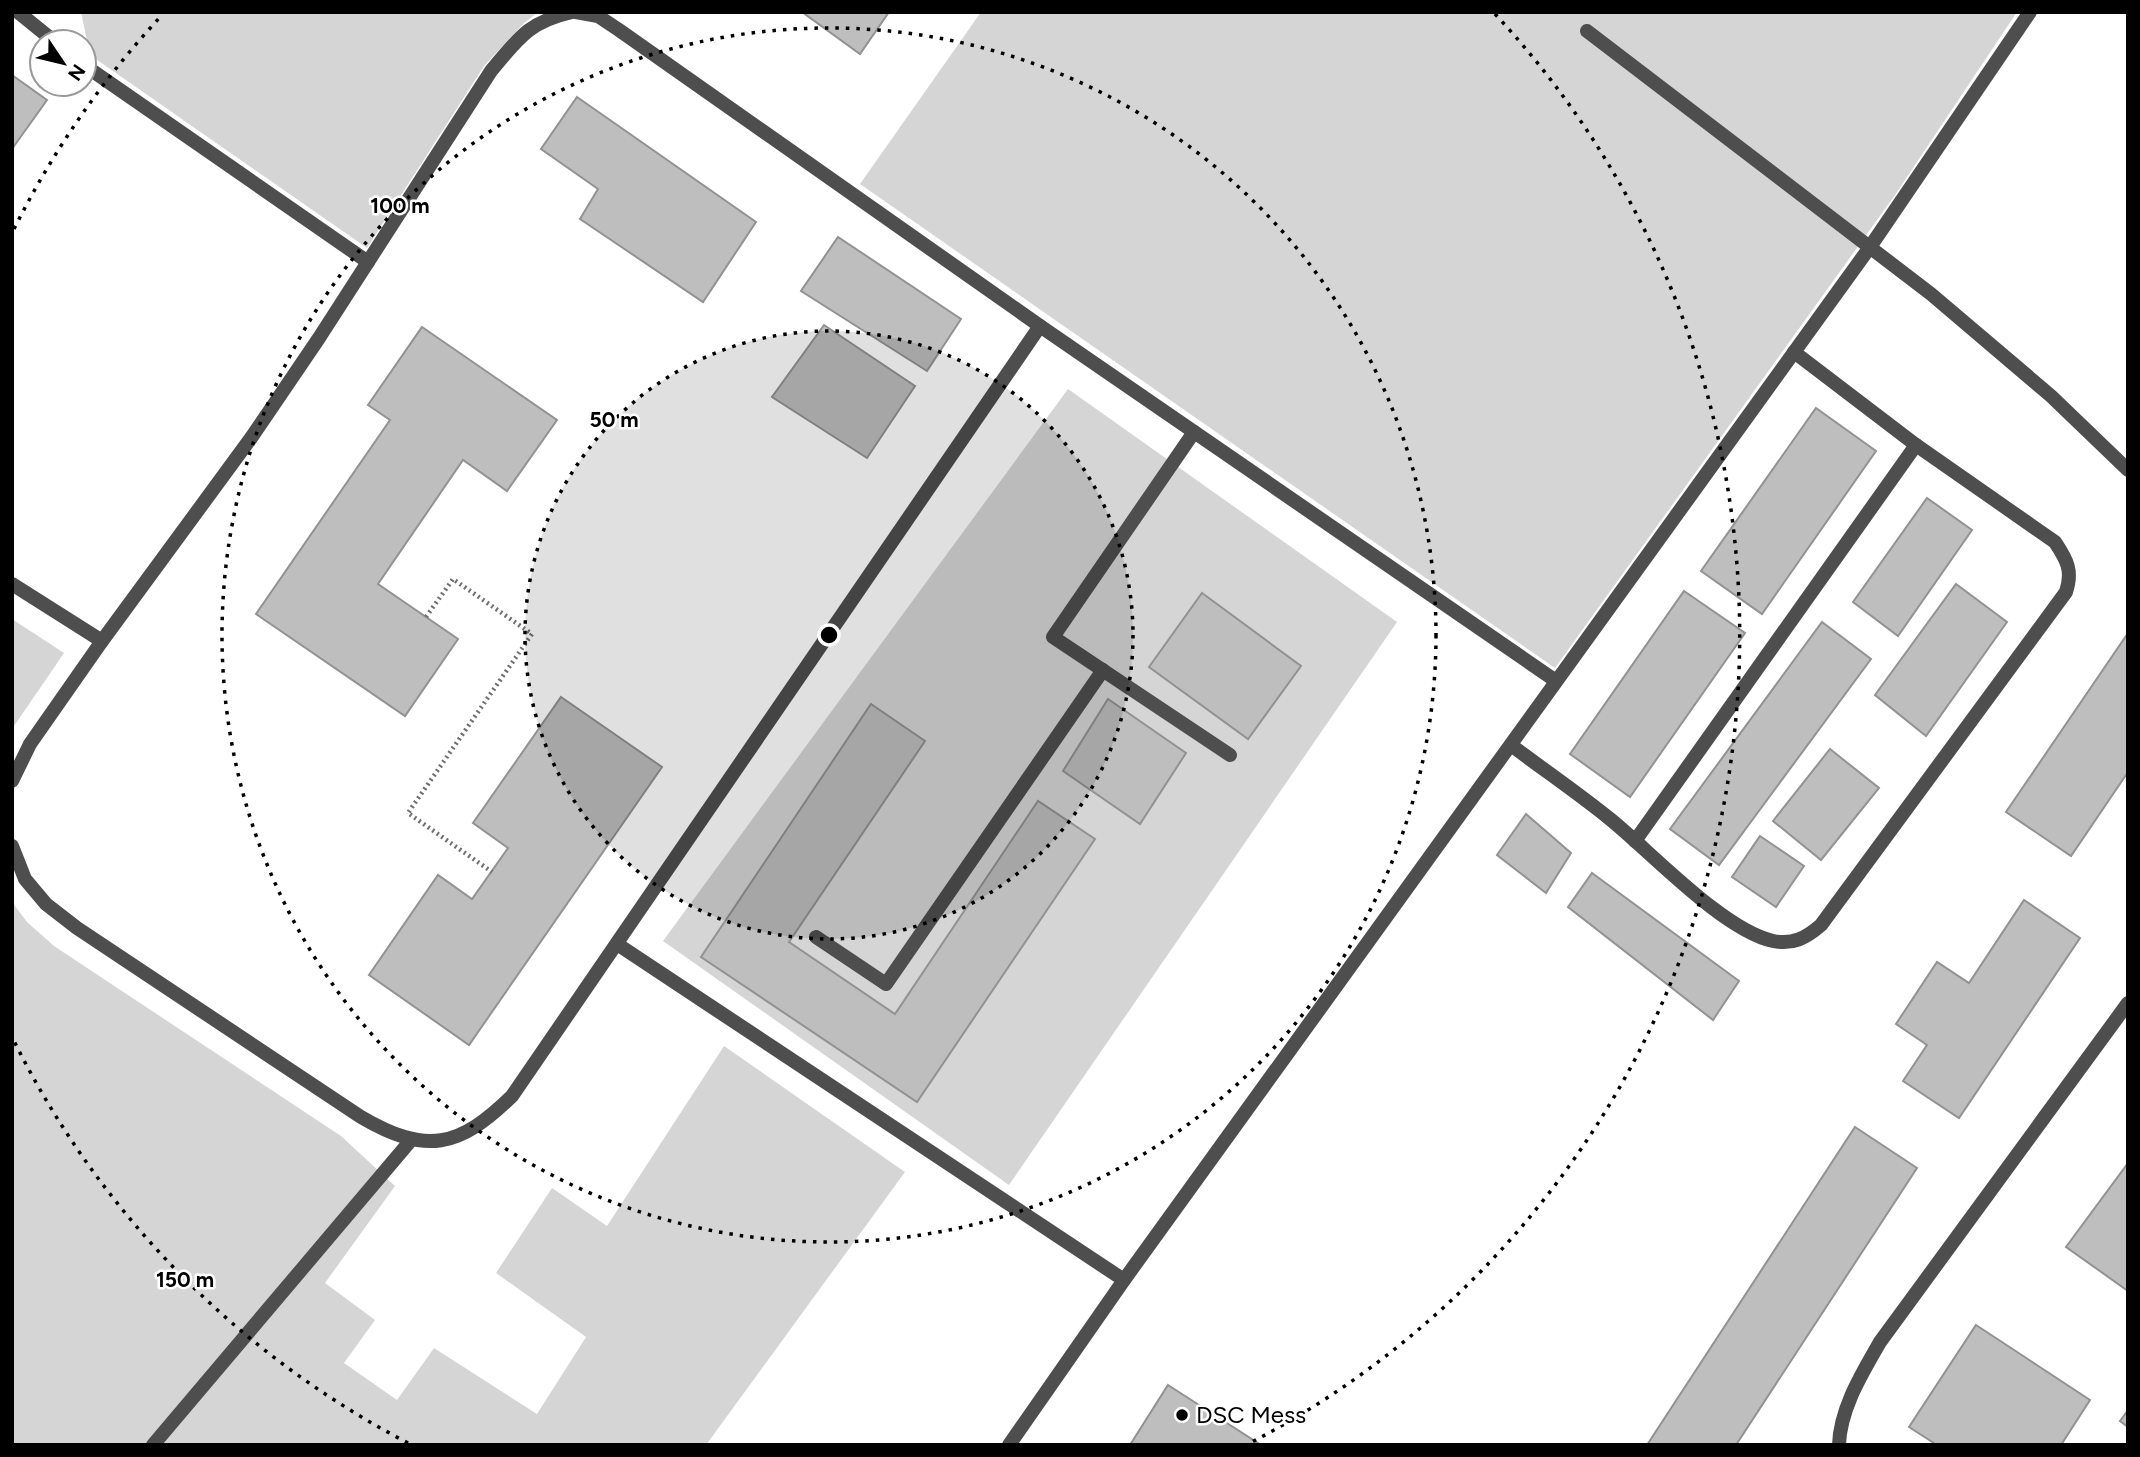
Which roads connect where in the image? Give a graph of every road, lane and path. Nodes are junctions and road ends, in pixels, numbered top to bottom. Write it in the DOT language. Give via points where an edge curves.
graph roads {
  1 [pos="18,12"];
  2 [pos="574,12"];
  3 [pos="2030,12"];
  4 [pos="38,28"];
  5 [pos="1587,31"];
  6 [pos="98,75"];
  7 [pos="1870,247"];
  8 [pos="368,262"];
  9 [pos="1040,326"];
  10 [pos="1794,352"];
  11 [pos="1194,432"];
  12 [pos="1916,445"];
  13 [pos="2128,470"];
  14 [pos="12,584"];
  15 [pos="426,617"];
  16 [pos="102,641"];
  17 [pos="1103,670"];
  18 [pos="1556,681"];
  19 [pos="1511,745"];
  20 [pos="1230,755"];
  21 [pos="12,781"];
  22 [pos="1635,841"];
  23 [pos="12,846"];
  24 [pos="492,872"];
  25 [pos="816,937"];
  26 [pos="617,944"];
  27 [pos="2128,1003"];
  28 [pos="2123,1019"];
  29 [pos="412,1139"];
  30 [pos="1124,1280"];
  31 [pos="153,1445"];
  32 [pos="1009,1445"];
  33 [pos="1839,1445"];
  1 -- 4 [label="lane"];
  2 -- 8 [label="lane" via="546,18 521,36 491,71"];
  2 -- 9 [label="lane" via="598,16 619,30"];
  3 -- 7 [label="lane"];
  5 -- 7 [label="lane"];
  6 -- 8 [label="lane"];
  7 -- 10 [label="lane"];
  7 -- 13 [label="lane" via="2033,380"];
  8 -- 16 [label="lane" via="251,438"];
  9 -- 11 [label="lane"];
  9 -- 26 [label="lane"];
  10 -- 12 [label="lane"];
  10 -- 18 [label="lane"];
  11 -- 17 [label="lane" via="1054,637"];
  11 -- 18 [label="lane"];
  12 -- 22 [label="lane"];
  12 -- 22 [label="lane" via="2055,542 2071,577 2066,592 1821,925 1807,937 1793,943 1758,936 1698,896"];
  14 -- 16 [label="lane"];
  15 -- 24 [label="path" via="453,579 532,634 408,813"];
  16 -- 21 [label="lane" via="30,744"];
  17 -- 20 [label="lane"];
  17 -- 25 [label="lane" via="886,984"];
  18 -- 19 [label="lane"];
  19 -- 22 [label="lane"];
  19 -- 30 [label="lane"];
  23 -- 29 [label="lane" via="25,879 46,904 77,928 361,1116"];
  26 -- 29 [label="lane" via="512,1096 488,1119 460,1136 436,1142"];
  26 -- 30 [label="lane"];
  27 -- 28 [label="lane"];
  28 -- 33 [label="lane" via="1880,1342 1847,1408"];
  29 -- 31 [label="lane"];
  30 -- 32 [label="lane"];
}
